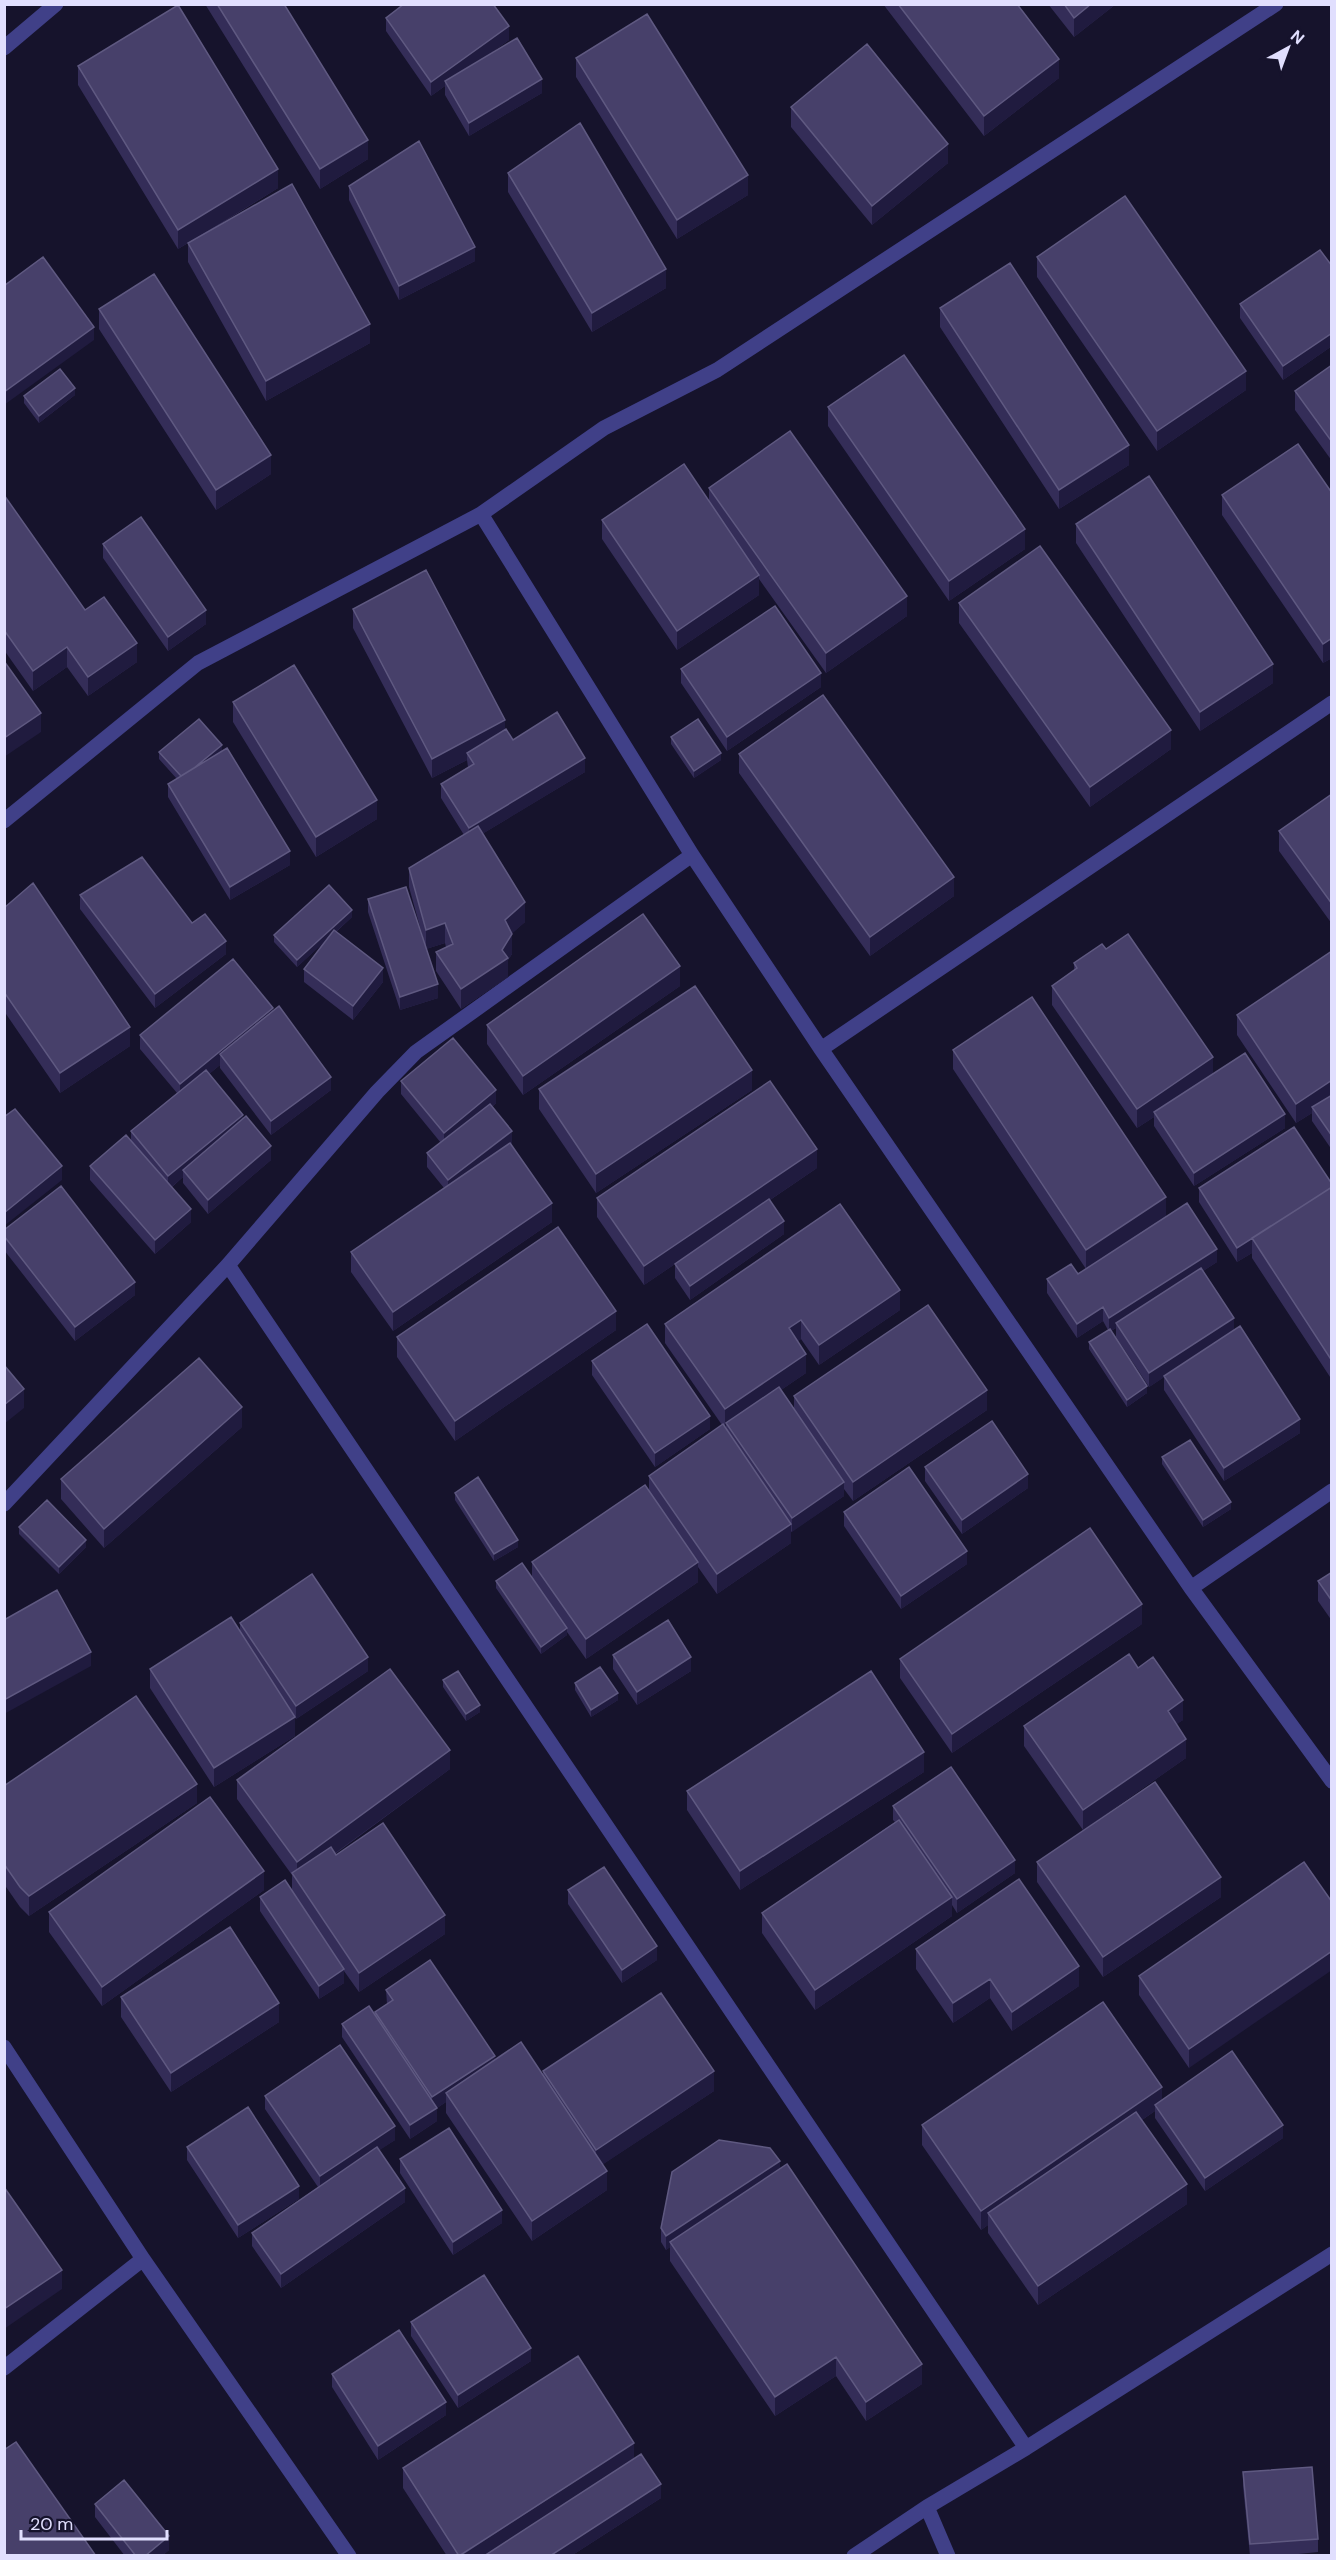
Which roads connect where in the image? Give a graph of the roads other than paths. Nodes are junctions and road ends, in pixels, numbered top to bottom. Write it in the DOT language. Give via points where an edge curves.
graph roads {
  1 [pos="56,4"];
  2 [pos="1276,4"];
  3 [pos="4,48"];
  4 [pos="481,514"];
  5 [pos="1332,703"];
  6 [pos="4,822"];
  7 [pos="692,855"];
  8 [pos="821,1049"];
  9 [pos="228,1265"];
  10 [pos="1332,1491"];
  11 [pos="4,1504"];
  12 [pos="1191,1588"];
  13 [pos="1332,1781"];
  14 [pos="4,2047"];
  15 [pos="1332,2254"];
  16 [pos="143,2259"];
  17 [pos="4,2368"];
  18 [pos="1026,2448"];
  19 [pos="927,2507"];
  20 [pos="349,2556"];
  21 [pos="854,2556"];
  22 [pos="948,2556"];
  1 -- 3 [label="street"];
  2 -- 4 [label="street" via="717,370 604,428"];
  4 -- 6 [label="street" via="198,663"];
  4 -- 7 [label="street"];
  5 -- 8 [label="street"];
  7 -- 8 [label="street"];
  7 -- 9 [label="street" via="416,1052"];
  8 -- 12 [label="street"];
  9 -- 11 [label="street"];
  9 -- 18 [label="street"];
  10 -- 12 [label="street"];
  12 -- 13 [label="street"];
  14 -- 16 [label="street"];
  15 -- 18 [label="street"];
  16 -- 17 [label="street"];
  16 -- 20 [label="street"];
  18 -- 19 [label="street"];
  19 -- 21 [label="street"];
  19 -- 22 [label="street"];
}
